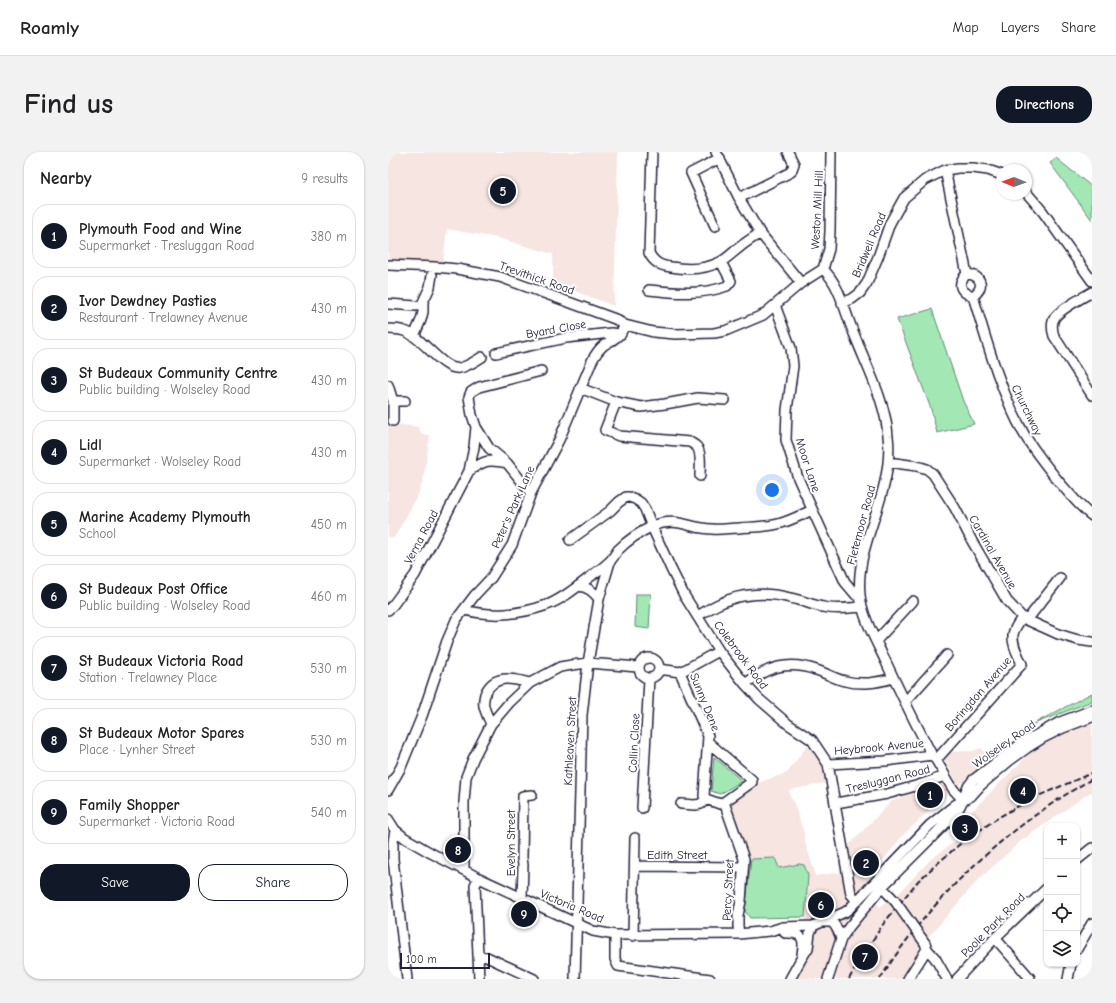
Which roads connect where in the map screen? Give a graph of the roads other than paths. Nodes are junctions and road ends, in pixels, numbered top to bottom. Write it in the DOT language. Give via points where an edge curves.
graph roads {
  1 [pos="652,152"];
  2 [pos="788,152"];
  3 [pos="831,152"];
  4 [pos="718,155"];
  5 [pos="945,170"];
  6 [pos="996,173"];
  7 [pos="739,198"];
  8 [pos="1032,199"];
  9 [pos="715,226"];
  10 [pos="760,233"];
  11 [pos="722,262"];
  12 [pos="388,265"];
  13 [pos="823,269"];
  14 [pos="967,274"];
  15 [pos="432,275"];
  16 [pos="1092,280"];
  17 [pos="801,283"];
  18 [pos="649,290"];
  19 [pos="1092,292"];
  20 [pos="973,296"];
  21 [pos="842,303"];
  22 [pos="388,304"];
  23 [pos="775,305"];
  24 [pos="416,306"];
  25 [pos="388,330"];
  26 [pos="623,330"];
  27 [pos="414,336"];
  28 [pos="496,353"];
  29 [pos="482,357"];
  30 [pos="541,371"];
  31 [pos="388,385"];
  32 [pos="580,388"];
  33 [pos="1092,395"];
  34 [pos="725,400"];
  35 [pos="393,401"];
  36 [pos="405,401"];
  37 [pos="616,402"];
  38 [pos="392,421"];
  39 [pos="476,427"];
  40 [pos="888,462"];
  41 [pos="507,463"];
  42 [pos="469,471"];
  43 [pos="700,476"];
  44 [pos="531,493"];
  45 [pos="812,510"];
  46 [pos="1092,516"];
  47 [pos="652,527"];
  48 [pos="570,540"];
  49 [pos="610,562"];
  50 [pos="1060,578"];
  51 [pos="578,586"];
  52 [pos="860,595"];
  53 [pos="598,599"];
  54 [pos="913,601"];
  55 [pos="862,607"];
  56 [pos="388,610"];
  57 [pos="464,610"];
  58 [pos="697,616"];
  59 [pos="1025,619"];
  60 [pos="876,642"];
  61 [pos="1092,642"];
  62 [pos="719,651"];
  63 [pos="947,655"];
  64 [pos="588,663"];
  65 [pos="638,668"];
  66 [pos="659,669"];
  67 [pos="680,672"];
  68 [pos="893,678"];
  69 [pos="649,679"];
  70 [pos="530,684"];
  71 [pos="745,684"];
  72 [pos="905,702"];
  73 [pos="1092,710"];
  74 [pos="1092,717"];
  75 [pos="491,724"];
  76 [pos="708,742"];
  77 [pos="934,757"];
  78 [pos="828,764"];
  79 [pos="945,776"];
  80 [pos="388,790"];
  81 [pos="532,795"];
  82 [pos="706,799"];
  83 [pos="963,800"];
  84 [pos="724,802"];
  85 [pos="836,803"];
  86 [pos="680,804"];
  87 [pos="642,808"];
  88 [pos="388,819"];
  89 [pos="395,830"];
  90 [pos="635,838"];
  91 [pos="1092,848"];
  92 [pos="1078,859"];
  93 [pos="635,866"];
  94 [pos="743,867"];
  95 [pos="464,870"];
  96 [pos="479,878"];
  97 [pos="879,884"];
  98 [pos="1044,891"];
  99 [pos="522,898"];
  100 [pos="857,901"];
  101 [pos="823,922"];
  102 [pos="1092,922"];
  103 [pos="577,924"];
  104 [pos="813,926"];
  105 [pos="770,931"];
  106 [pos="739,934"];
  107 [pos="615,935"];
  108 [pos="634,936"];
  109 [pos="995,938"];
  110 [pos="841,939"];
  111 [pos="1080,944"];
  112 [pos="926,946"];
  113 [pos="478,956"];
  114 [pos="801,959"];
  115 [pos="1070,967"];
  116 [pos="796,968"];
  117 [pos="1031,976"];
  118 [pos="407,979"];
  119 [pos="479,979"];
  120 [pos="534,979"];
  121 [pos="575,979"];
  122 [pos="710,979"];
  123 [pos="790,979"];
  124 [pos="797,979"];
  125 [pos="828,979"];
  126 [pos="908,979"];
  127 [pos="947,979"];
  128 [pos="957,979"];
  129 [pos="1068,979"];
  1 -- 11 [label="street" via="652,259 665,266 687,269 710,267"];
  2 -- 7 [label="street" via="794,164 791,172"];
  3 -- 13 [label="street, Weston Mill Hill" via="829,249"];
  4 -- 7 [label="street"];
  4 -- 9 [label="street" via="691,173"];
  5 -- 6 [label="street, Bridwell Road" via="973,168"];
  5 -- 14 [label="street, Churchway"];
  5 -- 21 [label="street, Bridwell Road" via="925,180 904,198 890,223 868,283 860,293"];
  7 -- 10 [label="street"];
  8 -- 16 [label="street"];
  10 -- 11 [label="street"];
  10 -- 17 [label="street"];
  11 -- 18 [label="street" via="731,281 727,286 717,290"];
  12 -- 26 [label="street, Trevithick Road" via="458,269 500,277 615,319"];
  13 -- 17 [label="street"];
  13 -- 21 [label="street, Fletemoor Road" via="834,283"];
  14 -- 20 [label="street, Churchway" via="960,286 962,291"];
  14 -- 20 [label="street" via="973,274 980,281 980,287"];
  15 -- 27 [label="street" via="423,302 421,320"];
  17 -- 23 [label="street"];
  19 -- 33 [label="street" via="1055,317 1052,329"];
  20 -- 46 [label="street, Churchway" via="1002,387 1024,434 1057,478"];
  21 -- 40 [label="street, Fletemoor Road" via="886,417"];
  22 -- 24 [label="street"];
  23 -- 26 [label="street" via="763,314 725,331 714,333 675,334"];
  23 -- 45 [label="street, Moor Lane" via="791,348 793,366 786,440"];
  25 -- 27 [label="street" via="404,331"];
  26 -- 28 [label="street, Byard Close" via="566,338"];
  26 -- 32 [label="street, Peter's Park Lane" via="596,353"];
  27 -- 29 [label="street" via="452,368 458,369"];
  30 -- 39 [label="street" via="474,389 469,397"];
  31 -- 35 [label="street"];
  32 -- 37 [label="street"];
  32 -- 44 [label="street, Peter's Park Lane" via="559,440"];
  34 -- 37 [label="street" via="698,398 642,407"];
  35 -- 36 [label="street"];
  35 -- 38 [label="street"];
  37 -- 43 [label="street" via="606,430 618,436 698,441"];
  39 -- 41 [label="street" via="489,448"];
  39 -- 42 [label="street, Verna Road"];
  40 -- 52 [label="street, Fletemoor Road" via="885,482 863,555"];
  40 -- 59 [label="street, Cardinal Avenue" via="917,466 933,474 1007,601"];
  41 -- 42 [label="street" via="495,460 483,462"];
  41 -- 44 [label="street"];
  42 -- 56 [label="street, Verna Road" via="415,575"];
  44 -- 57 [label="street, Peter's Park Lane" via="512,545 491,578"];
  45 -- 47 [label="street" via="783,523 762,527 711,529 675,522"];
  45 -- 52 [label="street, Moor Lane" via="845,582 856,595"];
  47 -- 48 [label="street, Colebrook Road" via="641,503 626,497"];
  47 -- 49 [label="street" via="629,540"];
  47 -- 58 [label="street, Colebrook Road"];
  49 -- 51 [label="street"];
  49 -- 53 [label="street, Kathleaven Street"];
  50 -- 59 [label="street"];
  51 -- 53 [label="street" via="587,587"];
  51 -- 57 [label="street" via="547,605 527,610 492,615"];
  52 -- 55 [label="street, Fletemoor Road"];
  53 -- 64 [label="street, Kathleaven Street"];
  54 -- 60 [label="street"];
  55 -- 58 [label="street" via="835,609 790,597 758,595 741,596 722,602"];
  55 -- 60 [label="street, Fletemoor Road"];
  57 -- 80 [label="street, Peter's Park Lane" via="456,620 447,641 422,716 401,767"];
  58 -- 62 [label="street, Colebrook Road"];
  59 -- 61 [label="street, Cardinal Avenue" via="1058,634"];
  59 -- 77 [label="street, Boringdon Avenue" via="1013,635 1022,664"];
  60 -- 68 [label="street, Fletemoor Road"];
  62 -- 67 [label="street"];
  62 -- 71 [label="street, Colebrook Road"];
  63 -- 72 [label="street"];
  64 -- 65 [label="street"];
  64 -- 70 [label="street" via="560,667"];
  64 -- 103 [label="street, Kathleaven Street" via="582,715"];
  65 -- 66 [label="street" via="641,661 648,658 654,659"];
  65 -- 69 [label="street" via="642,676"];
  66 -- 67 [label="street"];
  66 -- 69 [label="street" via="657,675"];
  67 -- 76 [label="street, Sunny Dene" via="708,736"];
  68 -- 71 [label="street" via="878,682 854,682 793,665 767,670"];
  68 -- 72 [label="street, Fletemoor Road"];
  69 -- 87 [label="street, Collin Close"];
  70 -- 75 [label="street"];
  70 -- 75 [label="street" via="500,679 487,690 484,706"];
  71 -- 78 [label="street, Colebrook Road" via="776,714 812,740"];
  72 -- 77 [label="street, Fletemoor Road"];
  73 -- 83 [label="street, Wolseley Road" via="1060,722 1022,743 973,780"];
  74 -- 83 [label="street, Wolseley Road" via="1063,728 1027,748"];
  75 -- 95 [label="street" via="466,777"];
  76 -- 82 [label="street, Sunny Dene" via="704,796"];
  76 -- 84 [label="street, Sunny Dene" via="752,780 750,785"];
  77 -- 78 [label="street, Heybrook Avenue"];
  77 -- 79 [label="street, Fletemoor Road"];
  78 -- 85 [label="street, Colebrook Road"];
  79 -- 83 [label="street, Fletemoor Road"];
  79 -- 85 [label="street, Tresluggan Road" via="887,794"];
  81 -- 99 [label="street, Evelyn Street" via="523,796"];
  82 -- 84 [label="street" via="720,804"];
  82 -- 86 [label="street" via="701,804"];
  83 -- 97 [label="street, Wolseley Road" via="930,825"];
  84 -- 94 [label="street, Percy Street" via="744,859"];
  85 -- 100 [label="street, Colebrook Road" via="851,894"];
  88 -- 89 [label="street, Victoria Road"];
  89 -- 95 [label="street, Victoria Road"];
  89 -- 118 [label="street" via="393,859"];
  90 -- 93 [label="street"];
  91 -- 92 [label="street"];
  93 -- 94 [label="street, Edith Street"];
  93 -- 108 [label="street"];
  94 -- 106 [label="street, Percy Street" via="738,915"];
  95 -- 96 [label="street, Victoria Road"];
  96 -- 99 [label="street, Victoria Road"];
  96 -- 113 [label="street" via="475,885"];
  97 -- 100 [label="street, Wolseley Road"];
  97 -- 110 [label="street, Wolseley Road"];
  97 -- 112 [label="street, bridge" via="895,901"];
  98 -- 109 [label="street, Poole Park Road"];
  99 -- 103 [label="street, Victoria Road"];
  100 -- 101 [label="street, Wolseley Road" via="845,912"];
  101 -- 104 [label="street, Victoria Road"];
  101 -- 110 [label="street" via="832,922 840,932"];
  102 -- 111 [label="street"];
  103 -- 107 [label="street, Victoria Road" via="593,931"];
  103 -- 121 [label="street, Kathleaven Street"];
  104 -- 105 [label="street, Victoria Road" via="783,927"];
  104 -- 114 [label="street" via="808,948"];
  105 -- 106 [label="street, Victoria Road"];
  105 -- 114 [label="street, Victoria Road" via="798,933 803,943"];
  106 -- 108 [label="street, Victoria Road"];
  107 -- 108 [label="street, Victoria Road"];
  107 -- 122 [label="street" via="615,959 618,966"];
  109 -- 117 [label="street"];
  109 -- 128 [label="street, Poole Park Road"];
  110 -- 125 [label="street, Wolseley Road"];
  112 -- 126 [label="street"];
  112 -- 127 [label="street"];
  113 -- 119 [label="street"];
  113 -- 120 [label="street" via="487,957"];
  114 -- 116 [label="street"];
  115 -- 129 [label="street"];
  116 -- 123 [label="street"];
  116 -- 124 [label="street"];
}
